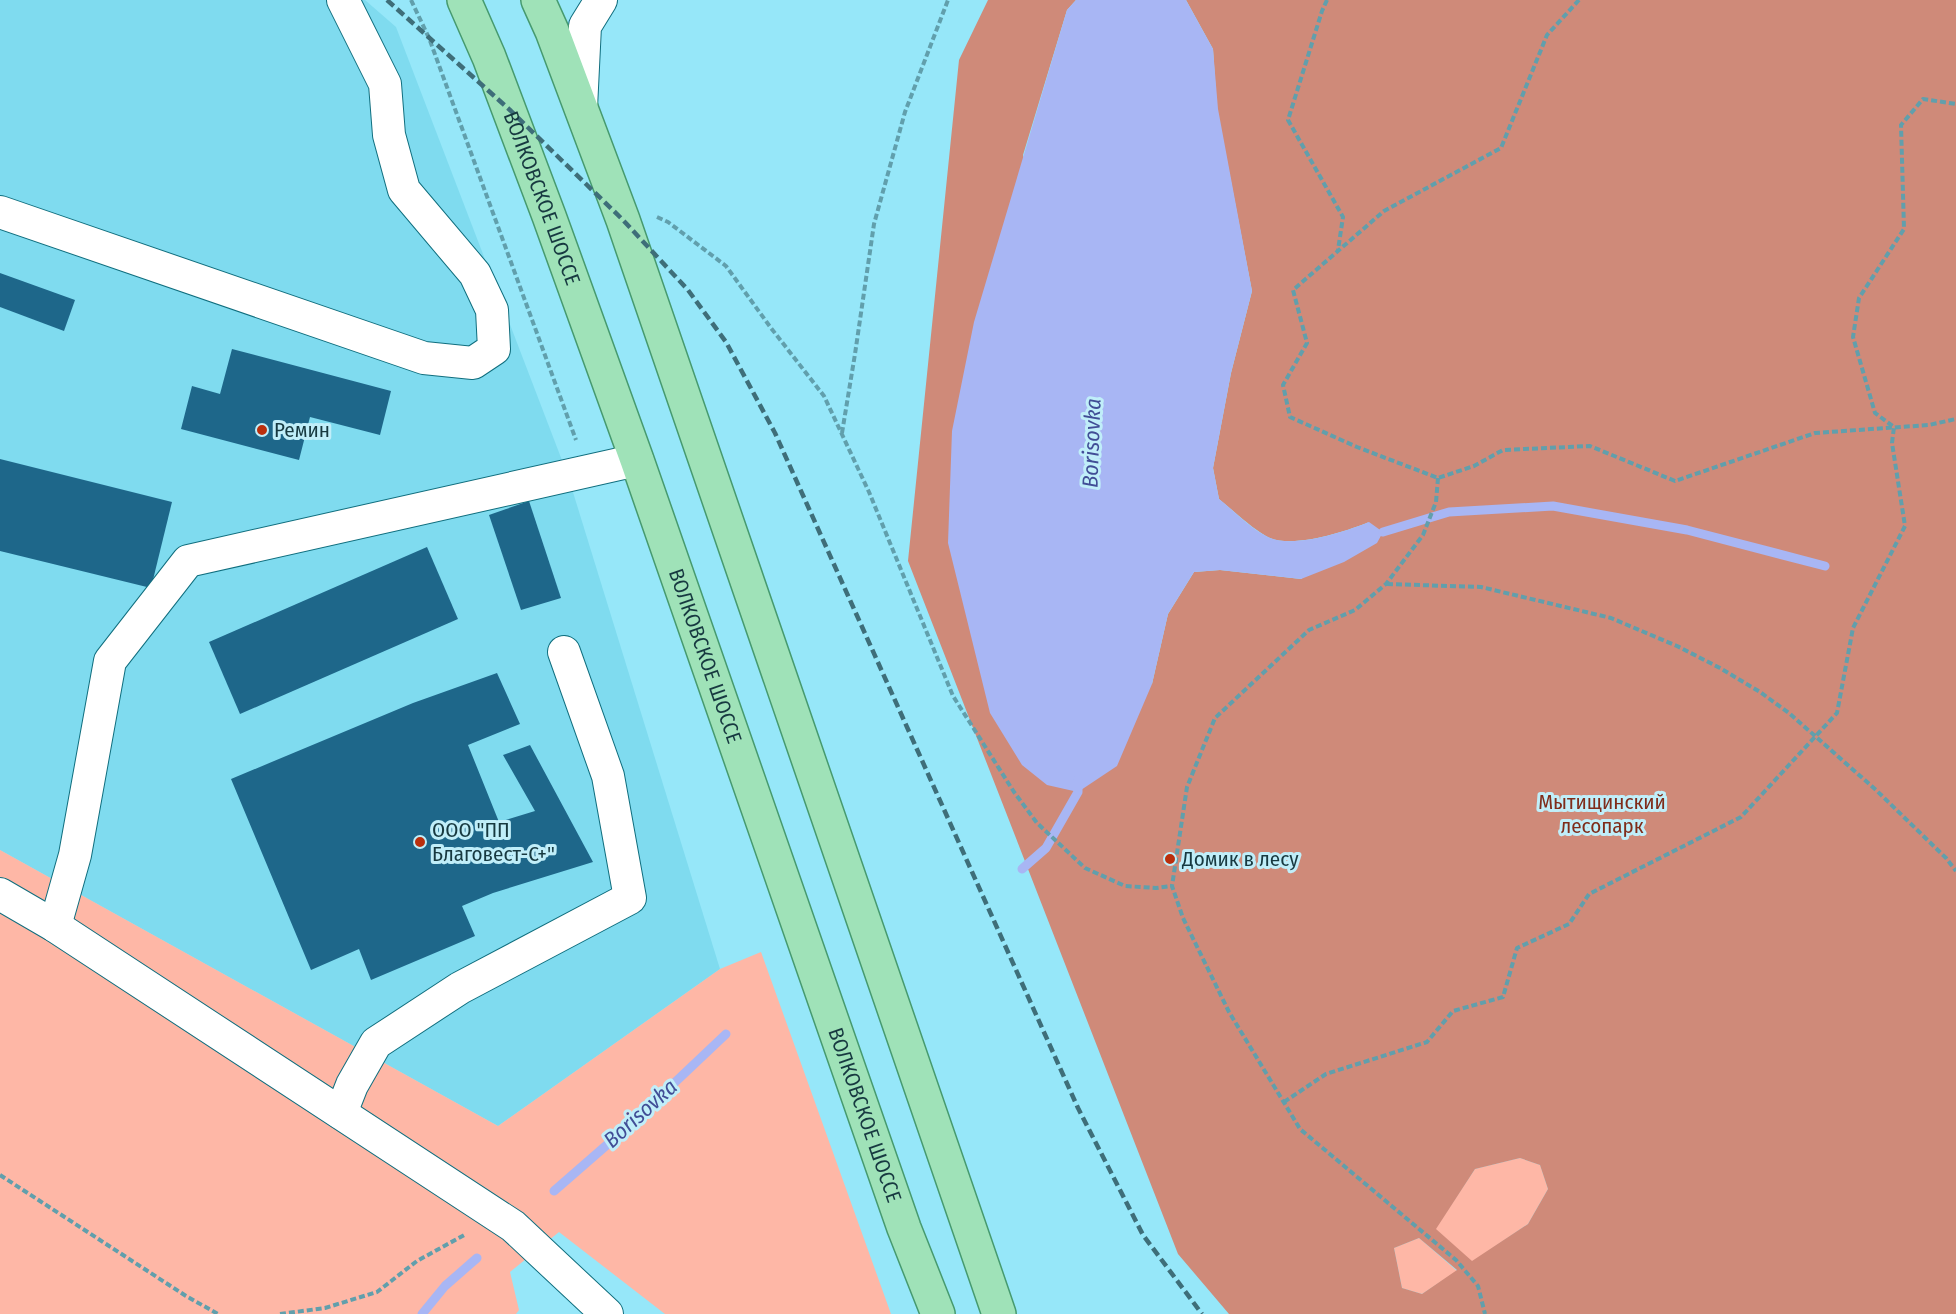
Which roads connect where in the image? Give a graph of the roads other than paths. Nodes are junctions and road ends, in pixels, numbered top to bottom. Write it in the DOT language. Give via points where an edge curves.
graph roads {
  1 [pos="343,0"];
  2 [pos="464,0"];
  3 [pos="538,0"];
  4 [pos="601,0"];
  5 [pos="581,108"];
  6 [pos="0,212"];
  7 [pos="637,460"];
  8 [pos="564,652"];
  9 [pos="0,894"];
  10 [pos="55,926"];
  11 [pos="341,1113"];
  12 [pos="592,1310"];
  13 [pos="938,1314"];
  14 [pos="999,1314"];
  1 -- 6 [label="street" via="385,84 390,135 404,190 476,274 492,310 494,349 473,363 424,358"];
  2 -- 7 [label="main road, ВОЛКОВСКОЕ ШОССЕ" via="511,111"];
  3 -- 5 [label="main road"];
  4 -- 5 [label="street" via="585,26"];
  5 -- 14 [label="main road"];
  7 -- 10 [label="street" via="188,561 110,661 75,855"];
  7 -- 13 [label="main road, ВОЛКОВСКОЕ ШОССЕ" via="904,1228"];
  8 -- 11 [label="street" via="608,776 630,898 460,988 376,1043"];
  9 -- 10 [label="street"];
  10 -- 11 [label="street"];
  11 -- 12 [label="street" via="513,1226"];
}
